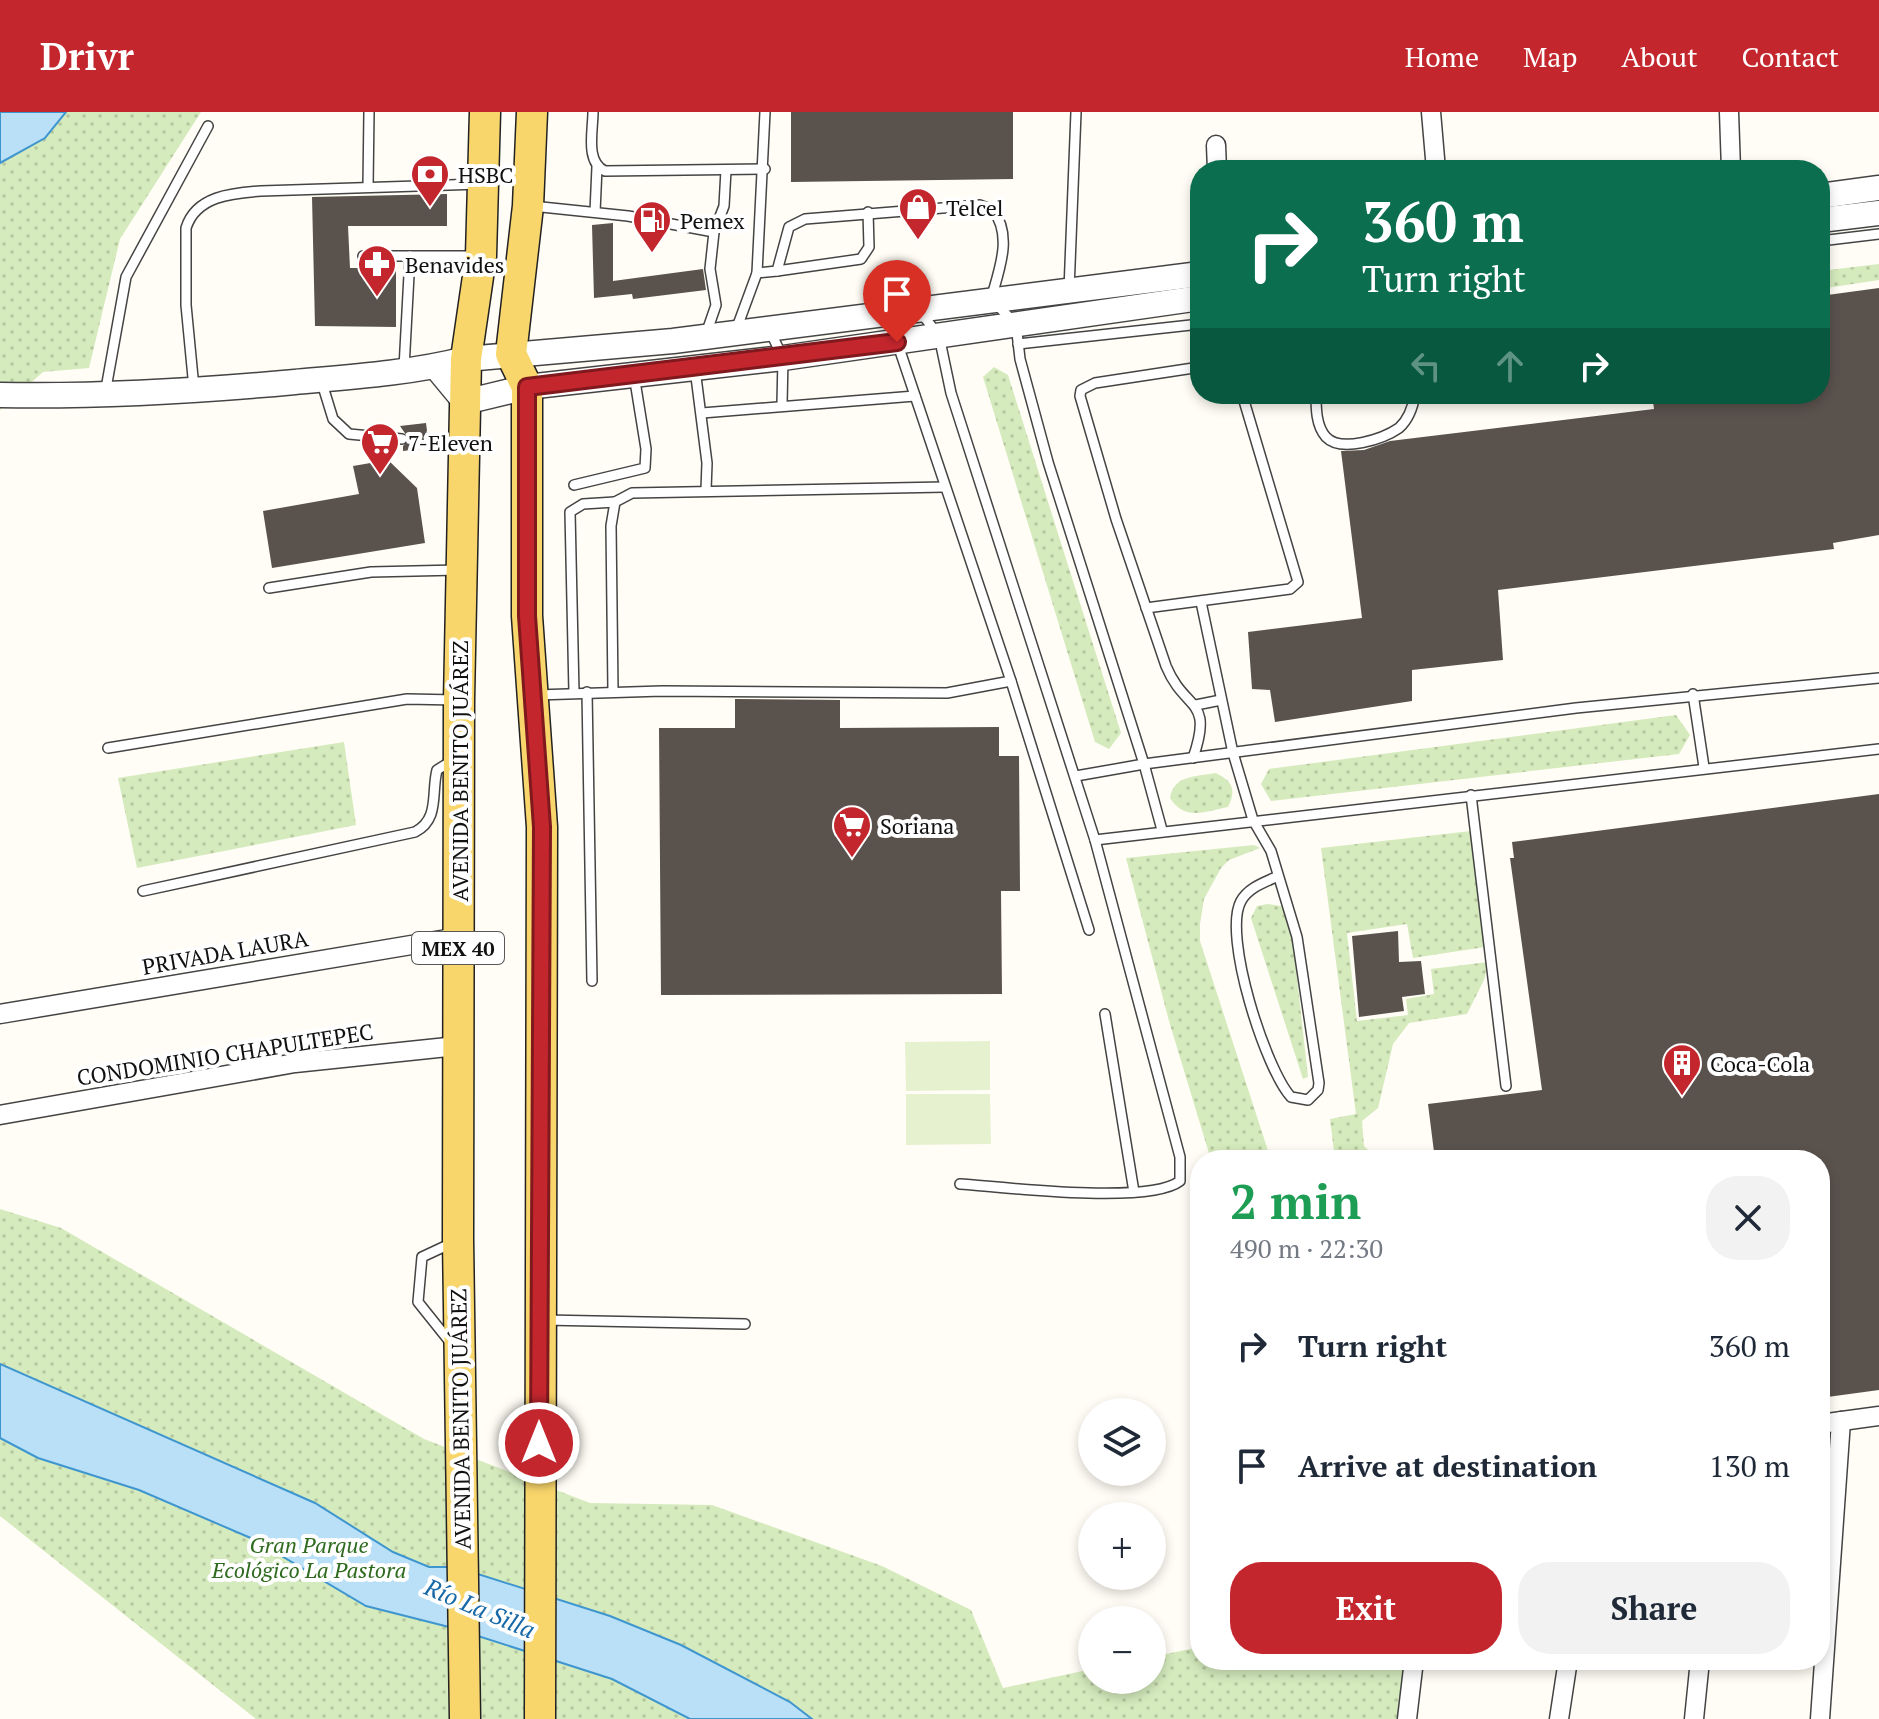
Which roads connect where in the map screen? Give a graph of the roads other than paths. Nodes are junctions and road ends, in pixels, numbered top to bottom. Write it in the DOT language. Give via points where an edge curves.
graph roads {
  1 [pos="369,112"];
  2 [pos="485,112"];
  3 [pos="532,112"];
  4 [pos="593,112"];
  5 [pos="765,112"];
  6 [pos="1076,112"];
  7 [pos="1431,112"];
  8 [pos="1729,112"];
  9 [pos="208,126"];
  10 [pos="1216,145"];
  11 [pos="1217,160"];
  12 [pos="1435,160"];
  13 [pos="1731,160"];
  14 [pos="597,167"];
  15 [pos="765,169"];
  16 [pos="726,170"];
  17 [pos="483,184"];
  18 [pos="368,186"];
  19 [pos="1879,188"];
  20 [pos="1830,195"];
  21 [pos="528,206"];
  22 [pos="595,212"];
  23 [pos="868,212"];
  24 [pos="1879,213"];
  25 [pos="1830,219"];
  26 [pos="714,232"];
  27 [pos="1879,234"];
  28 [pos="1830,240"];
  29 [pos="363,256"];
  30 [pos="410,256"];
  31 [pos="481,256"];
  32 [pos="777,271"];
  33 [pos="757,273"];
  34 [pos="1190,275"];
  35 [pos="1145,281"];
  36 [pos="1069,290"];
  37 [pos="991,299"];
  38 [pos="1190,299"];
  39 [pos="918,308"];
  40 [pos="1067,316"];
  41 [pos="1190,325"];
  42 [pos="769,329"];
  43 [pos="734,334"];
  44 [pos="1017,334"];
  45 [pos="939,336"];
  46 [pos="705,337"];
  47 [pos="897,342"];
  48 [pos="511,354"];
  49 [pos="783,358"];
  50 [pos="466,359"];
  51 [pos="436,367"];
  52 [pos="695,369"];
  53 [pos="1190,369"];
  54 [pos="404,370"];
  55 [pos="634,375"];
  56 [pos="321,380"];
  57 [pos="527,387"];
  58 [pos="194,391"];
  59 [pos="0,395"];
  60 [pos="915,396"];
  61 [pos="104,397"];
  62 [pos="465,402"];
  63 [pos="782,404"];
  64 [pos="1245,404"];
  65 [pos="1317,404"];
  66 [pos="1412,404"];
  67 [pos="702,413"];
  68 [pos="428,438"];
  69 [pos="402,439"];
  70 [pos="464,455"];
  71 [pos="574,485"];
  72 [pos="945,487"];
  73 [pos="706,490"];
  74 [pos="615,502"];
  75 [pos="461,570"];
  76 [pos="269,588"];
  77 [pos="1201,602"];
  78 [pos="1146,608"];
  79 [pos="1879,678"];
  80 [pos="1011,681"];
  81 [pos="613,691"];
  82 [pos="587,692"];
  83 [pos="574,693"];
  84 [pos="1693,694"];
  85 [pos="532,695"];
  86 [pos="459,700"];
  87 [pos="1221,700"];
  88 [pos="1196,705"];
  89 [pos="108,748"];
  90 [pos="1879,749"];
  91 [pos="1233,753"];
  92 [pos="1193,758"];
  93 [pos="1144,764"];
  94 [pos="1704,767"];
  95 [pos="459,771"];
  96 [pos="1076,776"];
  97 [pos="1471,795"];
  98 [pos="1253,820"];
  99 [pos="1162,830"];
  100 [pos="1095,840"];
  101 [pos="1276,877"];
  102 [pos="143,891"];
  103 [pos="1089,930"];
  104 [pos="459,937"];
  105 [pos="592,981"];
  106 [pos="0,1014"];
  107 [pos="1105,1014"];
  108 [pos="457,1046"];
  109 [pos="1506,1086"];
  110 [pos="0,1115"];
  111 [pos="960,1184"];
  112 [pos="1134,1192"];
  113 [pos="458,1239"];
  114 [pos="539,1320"];
  115 [pos="745,1324"];
  116 [pos="459,1354"];
  117 [pos="1879,1416"];
  118 [pos="1841,1421"];
  119 [pos="1830,1423"];
  120 [pos="1830,1577"];
  121 [pos="1413,1670"];
  122 [pos="1566,1670"];
  123 [pos="1699,1670"];
  124 [pos="1823,1670"];
  125 [pos="465,1719"];
  126 [pos="540,1719"];
  127 [pos="1407,1719"];
  128 [pos="1559,1719"];
  129 [pos="1694,1719"];
  130 [pos="1820,1719"];
  1 -- 18 [label="lane"];
  2 -- 17 [label="main road, AVENIDA BENITO JUÁREZ / MEX 40"];
  3 -- 21 [label="main road"];
  4 -- 14 [label="lane"];
  5 -- 15 [label="lane"];
  6 -- 36 [label="lane"];
  7 -- 12 [label="street"];
  8 -- 13 [label="street"];
  9 -- 61 [label="lane" via="126,277"];
  10 -- 11 [label="street"];
  14 -- 16 [label="lane" via="614,173"];
  14 -- 22 [label="lane"];
  15 -- 16 [label="lane"];
  15 -- 33 [label="lane"];
  16 -- 26 [label="lane" via="724,206"];
  17 -- 18 [label="lane"];
  17 -- 31 [label="main road, AVENIDA BENITO JUÁREZ / MEX 40"];
  18 -- 58 [label="lane" via="228,195 204,204 190,217 185,272"];
  19 -- 20 [label="street"];
  21 -- 22 [label="lane"];
  21 -- 48 [label="main road"];
  22 -- 26 [label="lane"];
  23 -- 32 [label="lane" via="795,222 786,234"];
  23 -- 32 [label="lane" via="869,247 861,259"];
  23 -- 37 [label="lane" via="980,205 993,210 1004,249"];
  24 -- 25 [label="street"];
  26 -- 46 [label="lane" via="710,269 716,305"];
  27 -- 28 [label="lane"];
  29 -- 30 [label="lane"];
  30 -- 31 [label="lane"];
  30 -- 54 [label="lane"];
  31 -- 50 [label="main road, AVENIDA BENITO JUÁREZ / MEX 40"];
  32 -- 33 [label="lane"];
  33 -- 43 [label="lane"];
  34 -- 35 [label="street"];
  35 -- 36 [label="street"];
  35 -- 40 [label="street" via="1160,279 1148,290"];
  36 -- 37 [label="street"];
  37 -- 39 [label="street"];
  37 -- 44 [label="lane"];
  38 -- 40 [label="street"];
  39 -- 42 [label="street"];
  39 -- 45 [label="lane"];
  40 -- 44 [label="street"];
  41 -- 44 [label="lane"];
  42 -- 43 [label="street"];
  42 -- 49 [label="lane"];
  43 -- 46 [label="street"];
  44 -- 45 [label="street"];
  44 -- 93 [label="lane" via="1048,462"];
  45 -- 47 [label="street"];
  45 -- 96 [label="lane" via="951,393"];
  46 -- 48 [label="street"];
  47 -- 49 [label="street"];
  47 -- 60 [label="lane"];
  48 -- 50 [label="street"];
  48 -- 57 [label="main road"];
  49 -- 52 [label="street"];
  49 -- 63 [label="lane"];
  50 -- 51 [label="street"];
  50 -- 62 [label="main road, AVENIDA BENITO JUÁREZ / MEX 40"];
  51 -- 54 [label="street"];
  51 -- 62 [label="street"];
  52 -- 55 [label="street"];
  52 -- 67 [label="lane"];
  53 -- 78 [label="lane" via="1095,383 1081,390"];
  54 -- 56 [label="street"];
  55 -- 57 [label="street"];
  55 -- 71 [label="lane" via="645,468"];
  56 -- 58 [label="street"];
  56 -- 69 [label="lane" via="339,427 365,438"];
  57 -- 62 [label="street"];
  57 -- 85 [label="main road"];
  58 -- 61 [label="street"];
  59 -- 61 [label="street"];
  60 -- 63 [label="lane"];
  60 -- 72 [label="lane"];
  62 -- 70 [label="main road, AVENIDA BENITO JUÁREZ / MEX 40"];
  63 -- 67 [label="lane"];
  64 -- 77 [label="lane" via="1298,582 1290,589"];
  65 -- 66 [label="lane" via="1319,426 1336,444 1375,438 1399,427"];
  67 -- 73 [label="lane"];
  68 -- 70 [label="lane"];
  70 -- 75 [label="main road, AVENIDA BENITO JUÁREZ / MEX 40"];
  72 -- 73 [label="lane"];
  72 -- 80 [label="lane"];
  73 -- 74 [label="lane" via="632,493"];
  74 -- 81 [label="lane"];
  74 -- 83 [label="lane" via="583,504 570,512"];
  75 -- 76 [label="lane" via="371,572"];
  75 -- 86 [label="main road, AVENIDA BENITO JUÁREZ / MEX 40"];
  77 -- 78 [label="lane"];
  77 -- 87 [label="lane"];
  78 -- 88 [label="lane" via="1172,680"];
  79 -- 84 [label="lane"];
  80 -- 81 [label="lane" via="947,693"];
  80 -- 103 [label="lane"];
  81 -- 82 [label="lane"];
  82 -- 83 [label="lane"];
  82 -- 105 [label="lane"];
  83 -- 85 [label="lane"];
  84 -- 91 [label="lane"];
  84 -- 94 [label="lane"];
  85 -- 114 [label="main road" via="542,854"];
  86 -- 89 [label="lane" via="407,699"];
  86 -- 95 [label="main road, AVENIDA BENITO JUÁREZ / MEX 40"];
  87 -- 88 [label="lane"];
  87 -- 91 [label="lane"];
  88 -- 92 [label="lane" via="1202,724"];
  90 -- 94 [label="lane"];
  91 -- 92 [label="lane"];
  91 -- 98 [label="lane"];
  92 -- 93 [label="lane"];
  93 -- 96 [label="lane"];
  93 -- 99 [label="lane"];
  94 -- 97 [label="lane"];
  95 -- 102 [label="lane" via="450,762 437,770 432,816 415,832"];
  95 -- 104 [label="main road, AVENIDA BENITO JUÁREZ / MEX 40"];
  96 -- 100 [label="lane"];
  97 -- 98 [label="lane"];
  97 -- 109 [label="lane"];
  98 -- 99 [label="lane"];
  98 -- 101 [label="lane" via="1271,851"];
  99 -- 100 [label="lane"];
  100 -- 112 [label="lane" via="1182,1173 1172,1187"];
  101 -- 101 [label="lane" via="1297,937 1318,1068 1318,1090 1308,1100 1291,1097 1276,1078 1237,940 1235,917 1241,900"];
  104 -- 106 [label="street, PRIVADA LAURA"];
  104 -- 108 [label="main road, AVENIDA BENITO JUÁREZ / MEX 40"];
  107 -- 112 [label="lane"];
  108 -- 110 [label="street, CONDOMINIO CHAPULTEPEC" via="295,1063"];
  108 -- 113 [label="main road, AVENIDA BENITO JUÁREZ / MEX 40"];
  111 -- 112 [label="lane"];
  113 -- 116 [label="main road, AVENIDA BENITO JUÁREZ / MEX 40"];
  113 -- 116 [label="lane" via="422,1257 418,1302"];
  114 -- 115 [label="lane"];
  114 -- 126 [label="main road"];
  116 -- 125 [label="main road, AVENIDA BENITO JUÁREZ / MEX 40"];
  117 -- 118 [label="street"];
  118 -- 119 [label="street"];
  118 -- 120 [label="street"];
  121 -- 127 [label="street"];
  122 -- 128 [label="street"];
  123 -- 129 [label="street"];
  124 -- 130 [label="street"];
}
